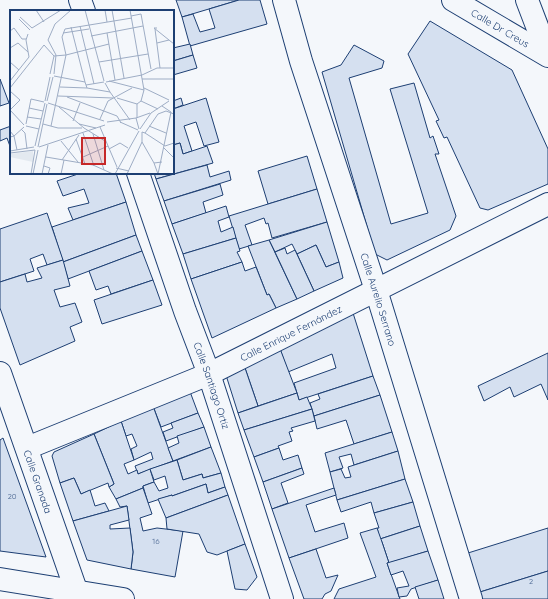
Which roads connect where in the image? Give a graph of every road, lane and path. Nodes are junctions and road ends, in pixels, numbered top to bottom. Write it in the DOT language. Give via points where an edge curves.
graph roads {
  1 [pos="80,0"];
  2 [pos="284,0"];
  3 [pos="453,0"];
  4 [pos="527,0"];
  5 [pos="84,10"];
  6 [pos="548,56"];
  7 [pos="138,174"];
  8 [pos="548,204"];
  9 [pos="376,290"];
  10 [pos="0,373"];
  11 [pos="209,374"];
  12 [pos="27,448"];
  13 [pos="0,579"];
  14 [pos="76,590"];
  15 [pos="124,599"];
  16 [pos="282,599"];
  17 [pos="471,599"];
  1 -- 5 [label="street"];
  2 -- 9 [label="street, Calle Aurelio Serrano" via="301,61"];
  3 -- 6 [label="street, Calle Dr Creus"];
  4 -- 6 [label="street"];
  7 -- 11 [label="street, Calle Santiago Ortiz"];
  8 -- 9 [label="street, Calle Enrique Fernández"];
  9 -- 11 [label="street, Calle Enrique Fernández"];
  9 -- 17 [label="street, Calle Aurelio Serrano"];
  10 -- 12 [label="street, Calle Granada"];
  11 -- 12 [label="street, Calle Enrique Fernández"];
  11 -- 16 [label="street, Calle Santiago Ortiz"];
  12 -- 14 [label="street, Calle Granada"];
  13 -- 14 [label="street"];
  14 -- 15 [label="street"];
}
